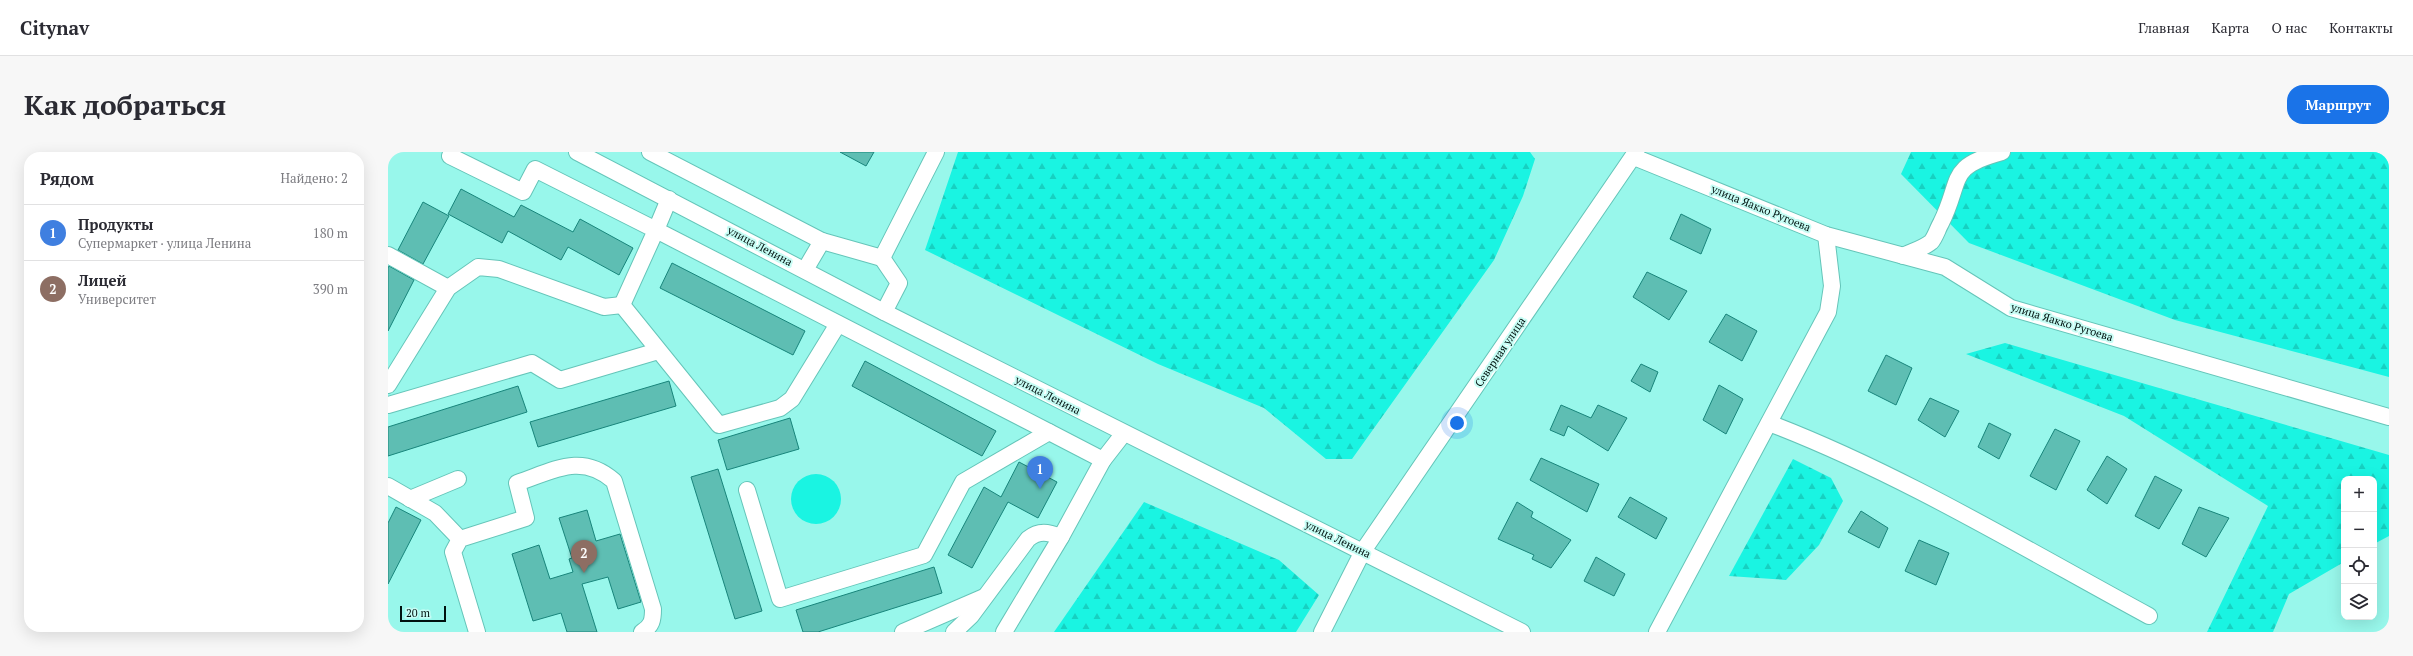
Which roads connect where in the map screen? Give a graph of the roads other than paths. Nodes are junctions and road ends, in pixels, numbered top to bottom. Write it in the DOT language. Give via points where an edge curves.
graph roads {
  1 [pos="577,152"];
  2 [pos="650,152"];
  3 [pos="936,152"];
  4 [pos="2002,152"];
  5 [pos="1635,155"];
  6 [pos="450,156"];
  7 [pos="670,199"];
  8 [pos="656,230"];
  9 [pos="1826,235"];
  10 [pos="822,241"];
  11 [pos="388,255"];
  12 [pos="1903,256"];
  13 [pos="882,258"];
  14 [pos="805,270"];
  15 [pos="448,288"];
  16 [pos="622,305"];
  17 [pos="884,312"];
  18 [pos="838,324"];
  19 [pos="658,351"];
  20 [pos="388,386"];
  21 [pos="388,406"];
  22 [pos="2389,416"];
  23 [pos="1769,422"];
  24 [pos="1049,432"];
  25 [pos="1124,433"];
  26 [pos="1103,460"];
  27 [pos="458,478"];
  28 [pos="388,486"];
  29 [pos="747,490"];
  30 [pos="410,499"];
  31 [pos="1061,537"];
  32 [pos="460,539"];
  33 [pos="1363,552"];
  34 [pos="985,597"];
  35 [pos="2149,616"];
  36 [pos="477,632"];
  37 [pos="642,632"];
  38 [pos="903,632"];
  39 [pos="954,632"];
  40 [pos="1004,632"];
  41 [pos="1322,632"];
  42 [pos="1522,632"];
  43 [pos="1657,632"];
  1 -- 7 [label="street, улица Ленина"];
  2 -- 10 [label="street"];
  3 -- 13 [label="street"];
  4 -- 12 [label="street" via="1965,165 1956,180 1949,207 1931,242"];
  5 -- 9 [label="street, улица Яакко Ругоева"];
  5 -- 33 [label="street, Северная улица"];
  6 -- 8 [label="street" via="523,192 536,169"];
  7 -- 8 [label="street"];
  7 -- 14 [label="street, улица Ленина"];
  8 -- 16 [label="street"];
  8 -- 18 [label="street"];
  9 -- 12 [label="street, улица Яакко Ругоева"];
  9 -- 23 [label="street" via="1832,286 1828,312"];
  10 -- 13 [label="street"];
  10 -- 14 [label="street"];
  11 -- 15 [label="street"];
  12 -- 22 [label="street, улица Яакко Ругоева" via="1945,267 2012,308"];
  13 -- 17 [label="street" via="899,283"];
  14 -- 17 [label="street, улица Ленина"];
  15 -- 16 [label="street" via="478,267 499,269 604,307"];
  15 -- 20 [label="street"];
  16 -- 19 [label="street"];
  17 -- 25 [label="street, улица Ленина"];
  18 -- 19 [label="street" via="792,399 780,408 719,425"];
  18 -- 24 [label="street"];
  19 -- 21 [label="street" via="560,380 532,363"];
  23 -- 35 [label="street" via="1812,439 1920,492"];
  23 -- 43 [label="street"];
  24 -- 26 [label="street"];
  24 -- 29 [label="street" via="963,482 924,554 780,599"];
  25 -- 26 [label="street"];
  25 -- 33 [label="street, улица Ленина"];
  26 -- 31 [label="street"];
  27 -- 30 [label="street"];
  28 -- 30 [label="street"];
  30 -- 32 [label="street" via="435,513"];
  31 -- 34 [label="street" via="1049,532 1035,533"];
  31 -- 40 [label="street"];
  32 -- 36 [label="street" via="453,552"];
  32 -- 37 [label="street" via="526,518 517,483 581,464 601,470 614,481 653,608 653,620"];
  33 -- 41 [label="street, Северная улица"];
  33 -- 42 [label="street, улица Ленина"];
  34 -- 38 [label="street"];
  34 -- 39 [label="street"];
}
